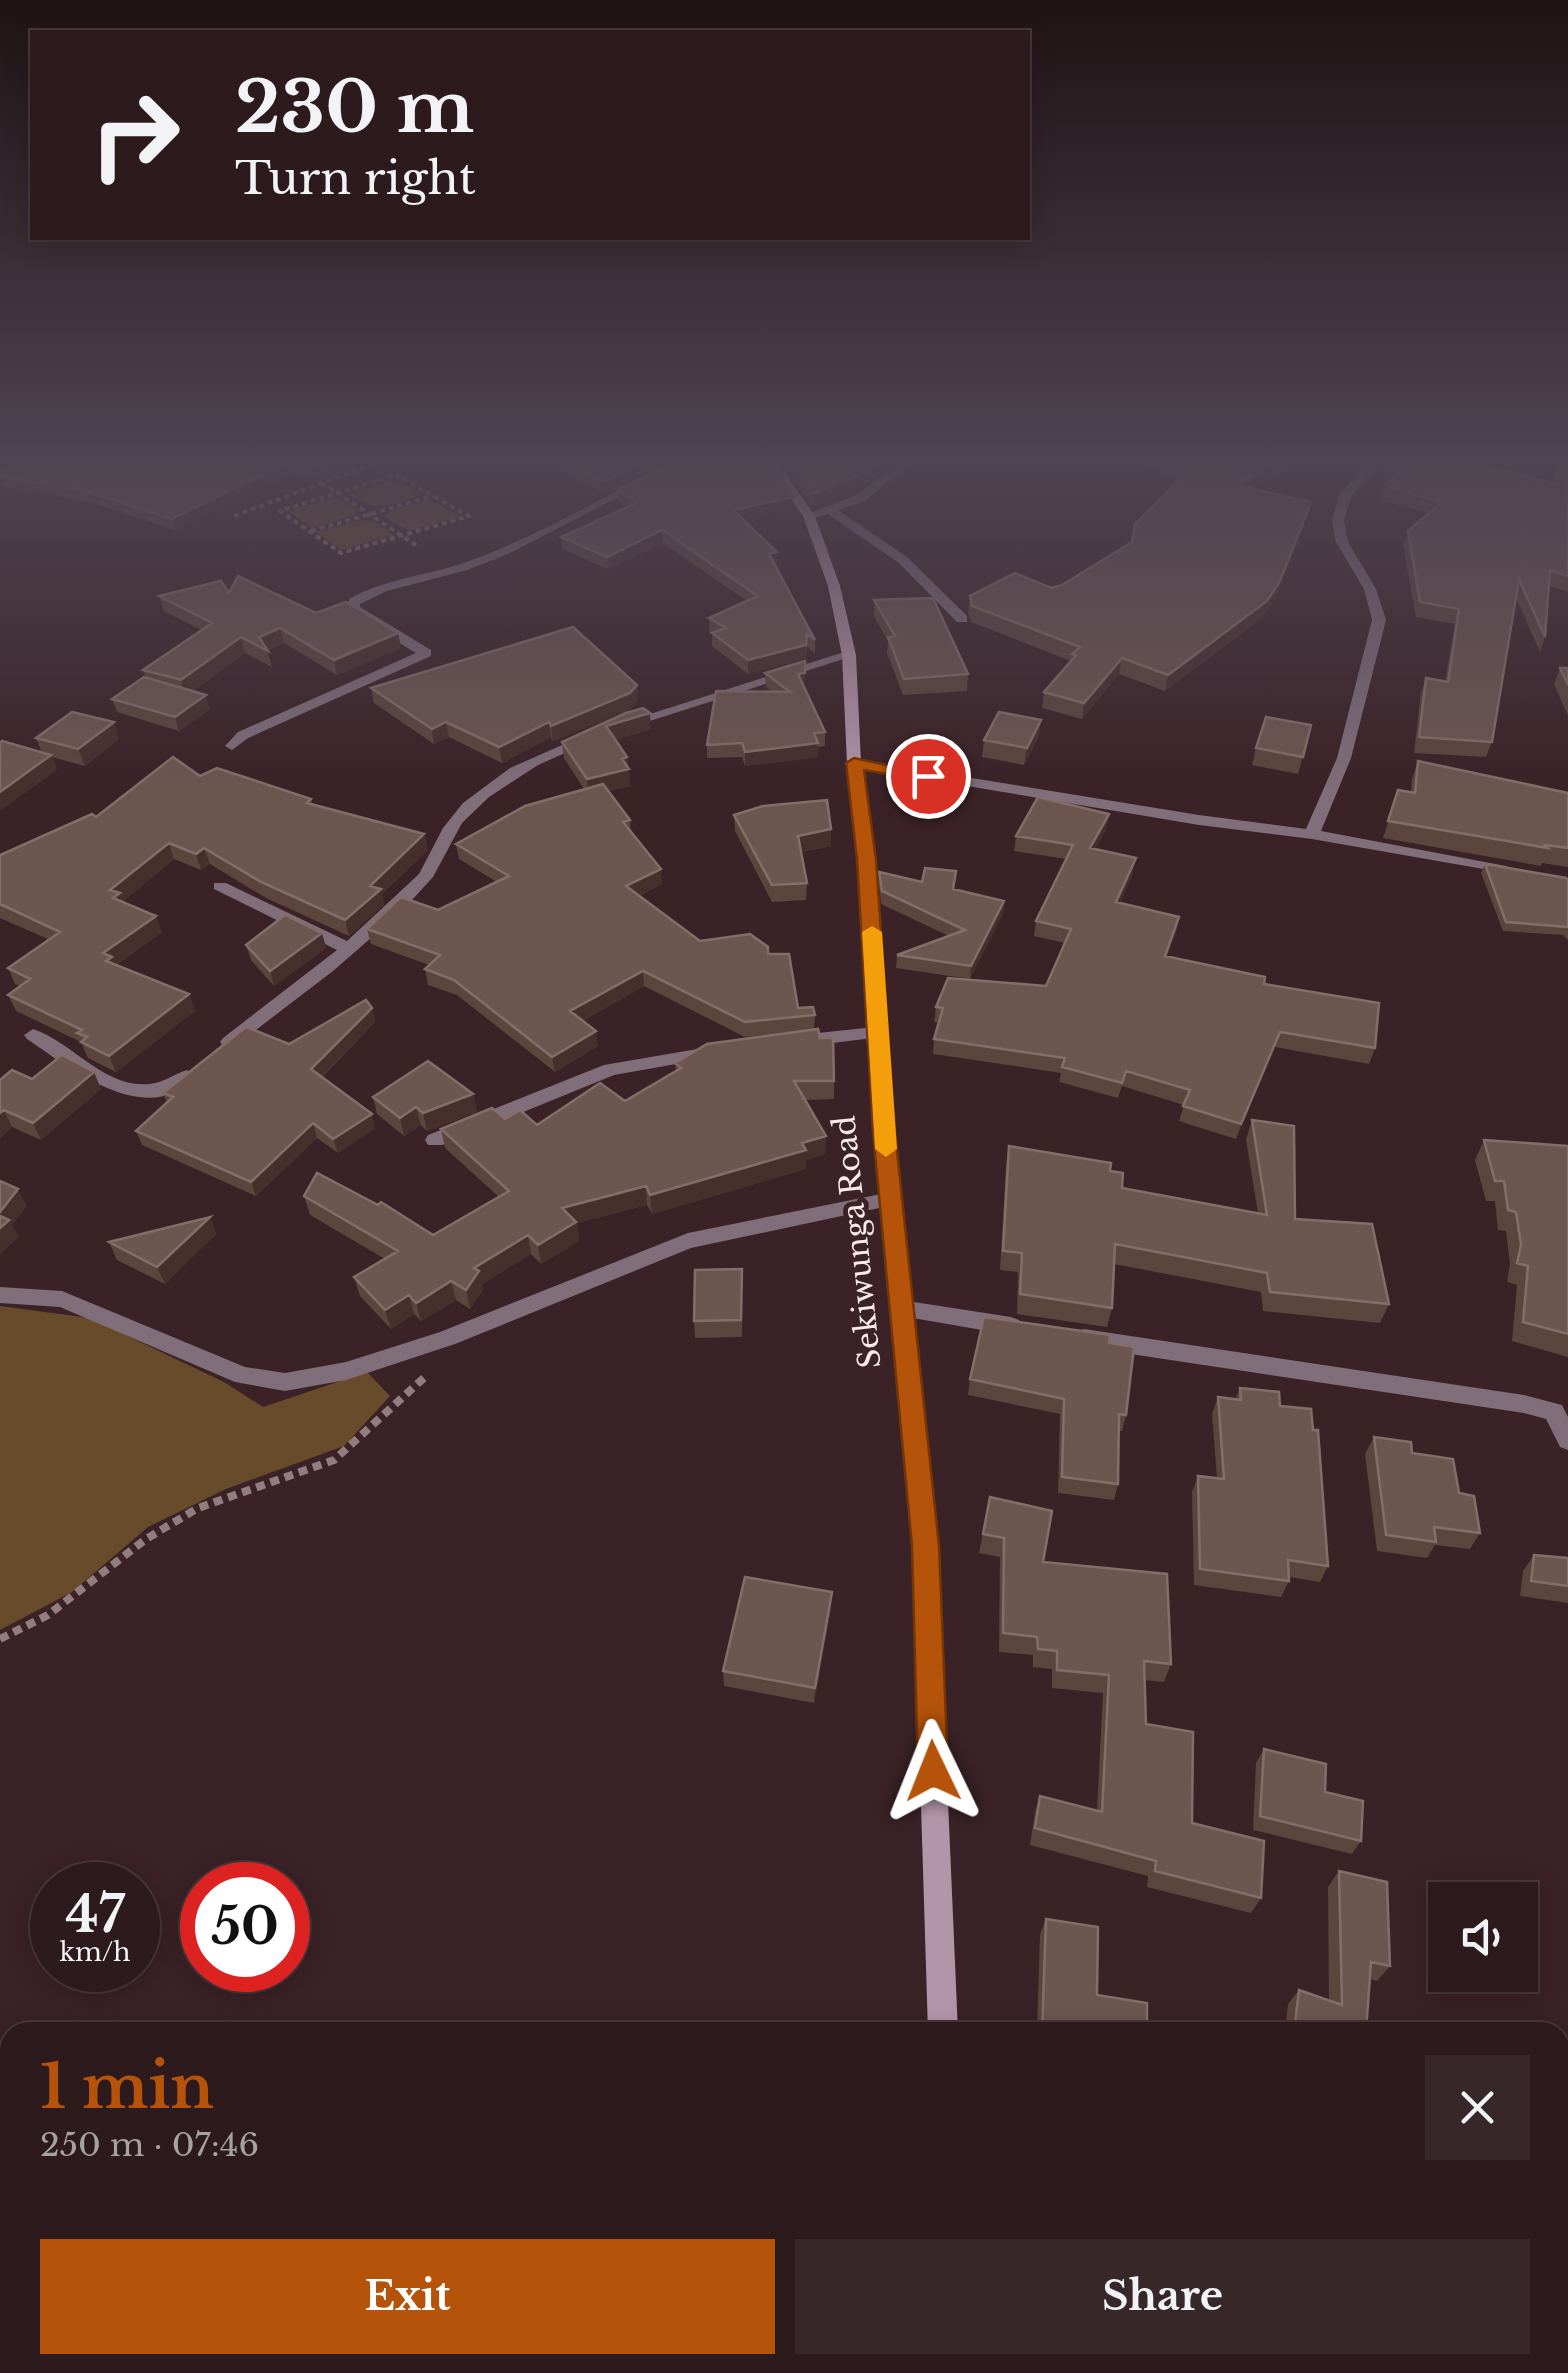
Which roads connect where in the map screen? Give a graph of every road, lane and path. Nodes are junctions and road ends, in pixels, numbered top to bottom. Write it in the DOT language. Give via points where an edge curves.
graph roads {
  1 [pos="444,574"];
  2 [pos="830,574"];
  3 [pos="917,574"];
  4 [pos="1361,574"];
  5 [pos="962,619"];
  6 [pos="849,655"];
  7 [pos="232,746"];
  8 [pos="854,763"];
  9 [pos="1312,834"];
  10 [pos="1518,872"];
  11 [pos="220,886"];
  12 [pos="348,948"];
  13 [pos="875,1034"];
  14 [pos="33,1035"];
  15 [pos="788,1042"];
  16 [pos="735,1049"];
  17 [pos="217,1052"];
  18 [pos="202,1064"];
  19 [pos="435,1140"];
  20 [pos="890,1198"];
  21 [pos="0,1295"];
  22 [pos="901,1308"];
  23 [pos="476,1326"];
  24 [pos="1032,1329"];
  25 [pos="1069,1335"];
  26 [pos="1568,1440"];
  27 [pos="0,1640"];
  28 [pos="943,2022"];
  1 -- 7 [label="street" via="354,602 426,653 243,735"];
  2 -- 6 [label="main road, Sekiwunga Road"];
  3 -- 5 [label="street"];
  4 -- 9 [label="street" via="1379,620 1344,758"];
  6 -- 8 [label="main road, Sekiwunga Road"];
  6 -- 12 [label="street" via="696,699 543,756 454,822 439,860"];
  8 -- 9 [label="street"];
  8 -- 13 [label="main road, Sekiwunga Road" via="871,912"];
  9 -- 10 [label="street"];
  11 -- 12 [label="street"];
  12 -- 17 [label="street"];
  13 -- 15 [label="street"];
  13 -- 20 [label="main road, Sekiwunga Road"];
  14 -- 18 [label="street" via="119,1088 148,1095 172,1088"];
  16 -- 19 [label="street" via="611,1069"];
  20 -- 22 [label="main road, Sekiwunga Road"];
  20 -- 23 [label="street" via="688,1241"];
  21 -- 23 [label="street" via="62,1298 262,1381 346,1371"];
  22 -- 24 [label="street"];
  22 -- 28 [label="main road, Sekiwunga Road" via="926,1546"];
  23 -- 27 [label="path" via="334,1460 198,1508 48,1615"];
  25 -- 26 [label="street" via="1524,1404 1554,1412"];
}
